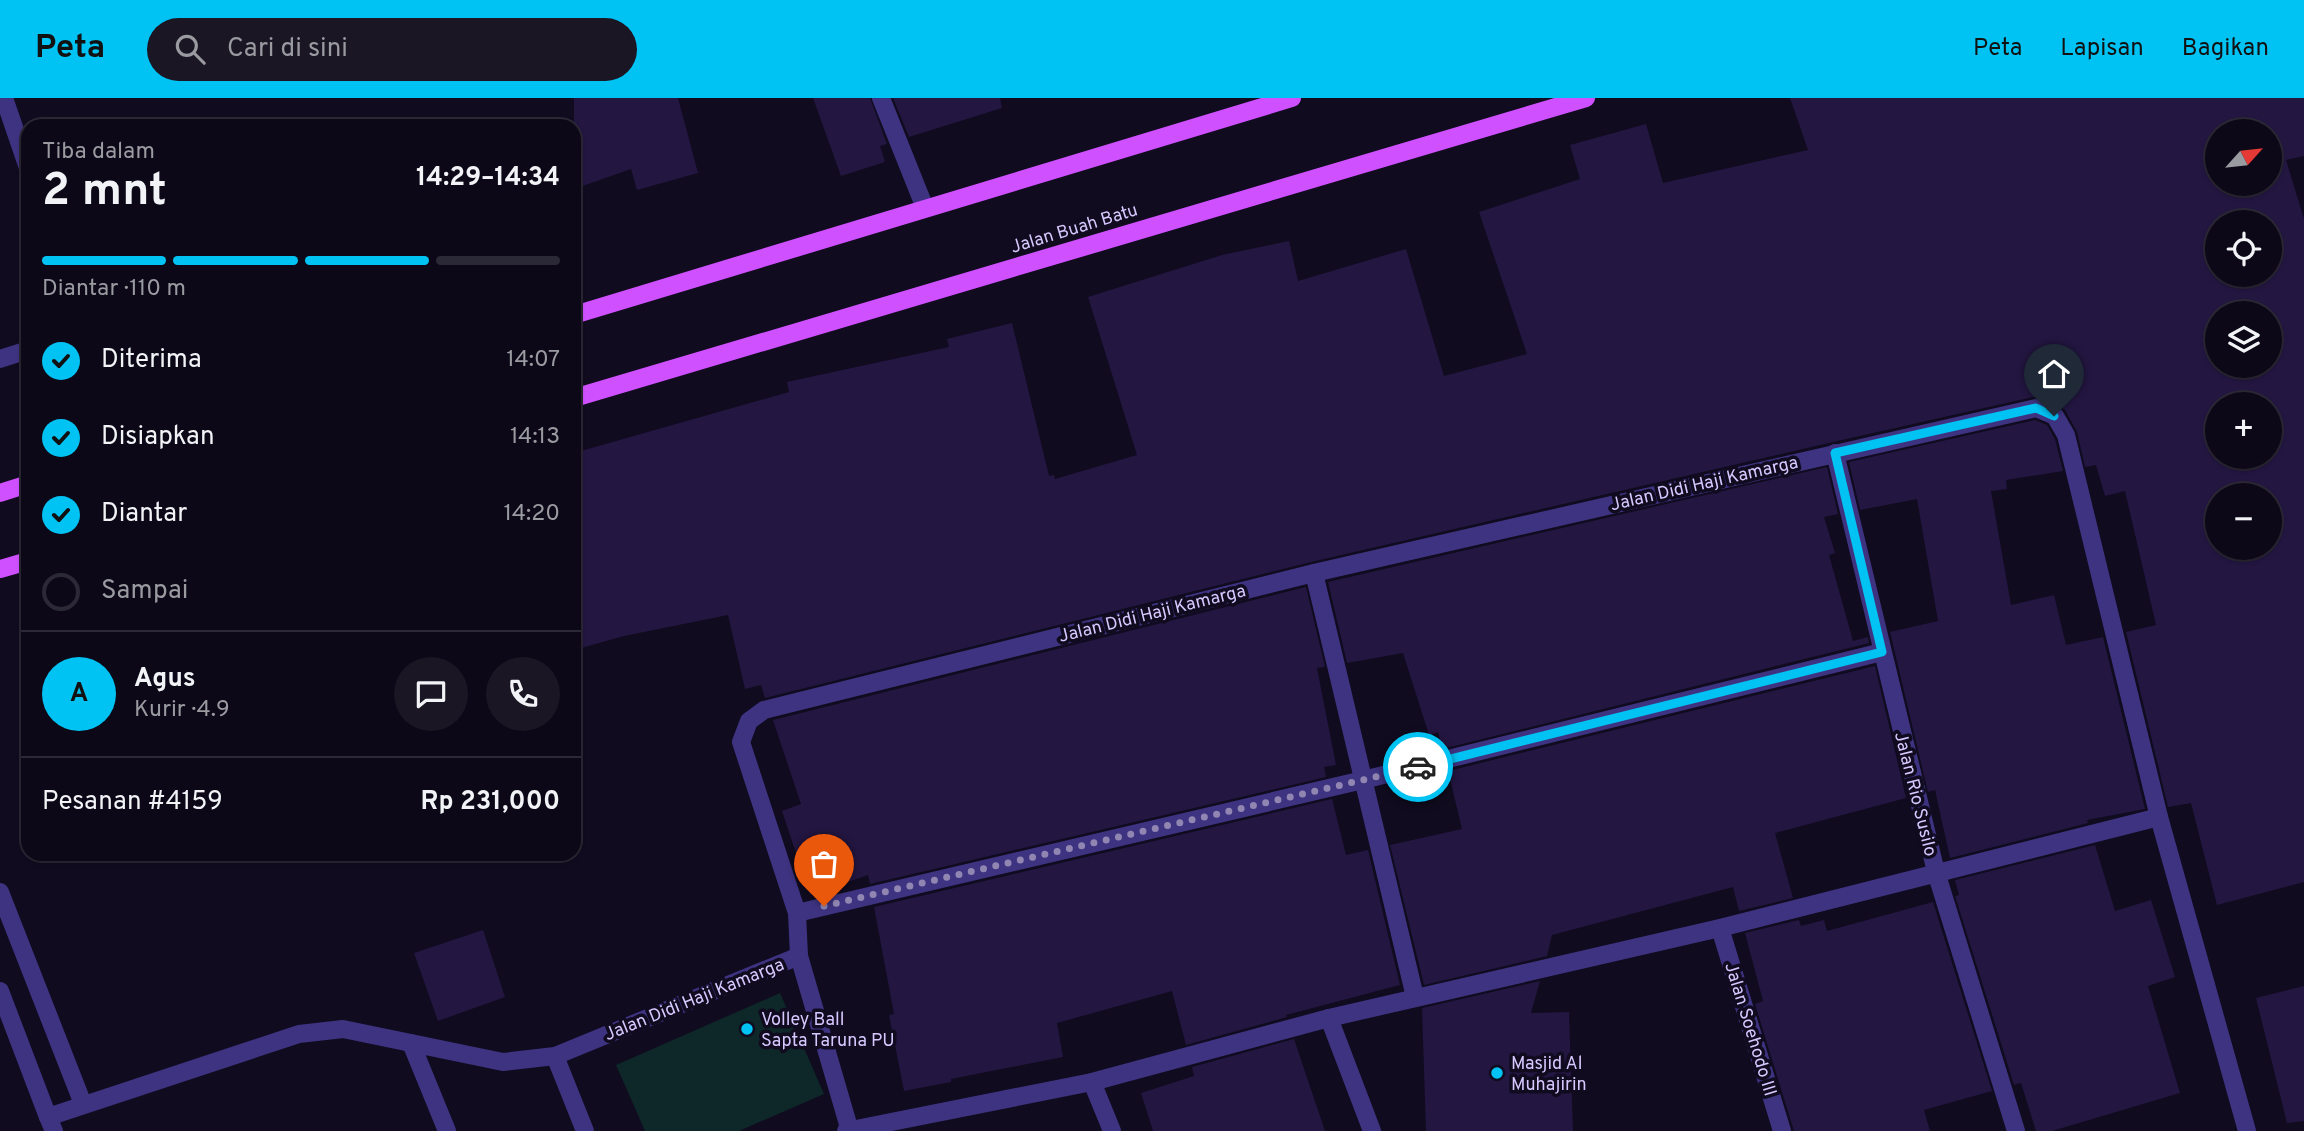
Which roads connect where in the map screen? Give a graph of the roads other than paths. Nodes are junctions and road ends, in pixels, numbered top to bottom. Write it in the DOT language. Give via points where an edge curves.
graph roads {
  1 [pos="4,98"];
  2 [pos="881,98"];
  3 [pos="1292,98"];
  4 [pos="1586,98"];
  5 [pos="21,148"];
  6 [pos="925,208"];
  7 [pos="581,313"];
  8 [pos="21,352"];
  9 [pos="0,359"];
  10 [pos="581,396"];
  11 [pos="1835,453"];
  12 [pos="21,486"];
  13 [pos="0,493"];
  14 [pos="21,563"];
  15 [pos="0,569"];
  16 [pos="1314,573"];
  17 [pos="1882,652"];
  18 [pos="1363,780"];
  19 [pos="2159,817"];
  20 [pos="1936,872"];
  21 [pos="0,892"];
  22 [pos="797,913"];
  23 [pos="1720,928"];
  24 [pos="799,956"];
  25 [pos="0,991"];
  26 [pos="1415,998"];
  27 [pos="1329,1018"];
  28 [pos="411,1043"];
  29 [pos="555,1056"];
  30 [pos="1093,1082"];
  31 [pos="83,1104"];
  32 [pos="51,1124"];
  33 [pos="849,1130"];
  34 [pos="447,1131"];
  35 [pos="585,1131"];
  36 [pos="1112,1131"];
  37 [pos="1372,1131"];
  38 [pos="1782,1131"];
  39 [pos="2016,1131"];
  40 [pos="2247,1131"];
  1 -- 5 [label="street"];
  2 -- 6 [label="street"];
  3 -- 6 [label="main road"];
  4 -- 10 [label="main road, Jalan Buah Batu"];
  6 -- 7 [label="main road"];
  8 -- 9 [label="street"];
  11 -- 16 [label="street, Jalan Didi Haji Kamarga"];
  11 -- 17 [label="street, Jalan Rio Susilo"];
  11 -- 19 [label="street, Jalan Didi Haji Kamarga" via="2036,408 2054,416 2066,435"];
  12 -- 13 [label="main road"];
  14 -- 15 [label="main road"];
  16 -- 18 [label="street"];
  16 -- 22 [label="street, Jalan Didi Haji Kamarga" via="764,710 749,721 741,742"];
  17 -- 18 [label="street"];
  17 -- 20 [label="street, Jalan Rio Susilo"];
  18 -- 22 [label="street"];
  18 -- 26 [label="street"];
  19 -- 20 [label="street"];
  19 -- 40 [label="street"];
  20 -- 23 [label="street"];
  20 -- 39 [label="street, Jalan Rio Susilo"];
  21 -- 31 [label="street"];
  22 -- 24 [label="street, Jalan Didi Haji Kamarga"];
  23 -- 26 [label="street"];
  23 -- 38 [label="street, Jalan Soehodo III"];
  24 -- 29 [label="street, Jalan Didi Haji Kamarga"];
  24 -- 33 [label="street"];
  25 -- 32 [label="street"];
  26 -- 27 [label="street"];
  27 -- 30 [label="street"];
  27 -- 37 [label="street"];
  28 -- 29 [label="street, Jalan Didi Haji Kamarga" via="503,1062"];
  28 -- 31 [label="street, Jalan Didi Haji Kamarga" via="343,1029 299,1034"];
  28 -- 34 [label="street"];
  29 -- 35 [label="street"];
  30 -- 33 [label="street"];
  30 -- 36 [label="street"];
  31 -- 32 [label="street, Jalan Didi Haji Kamarga"];
}
